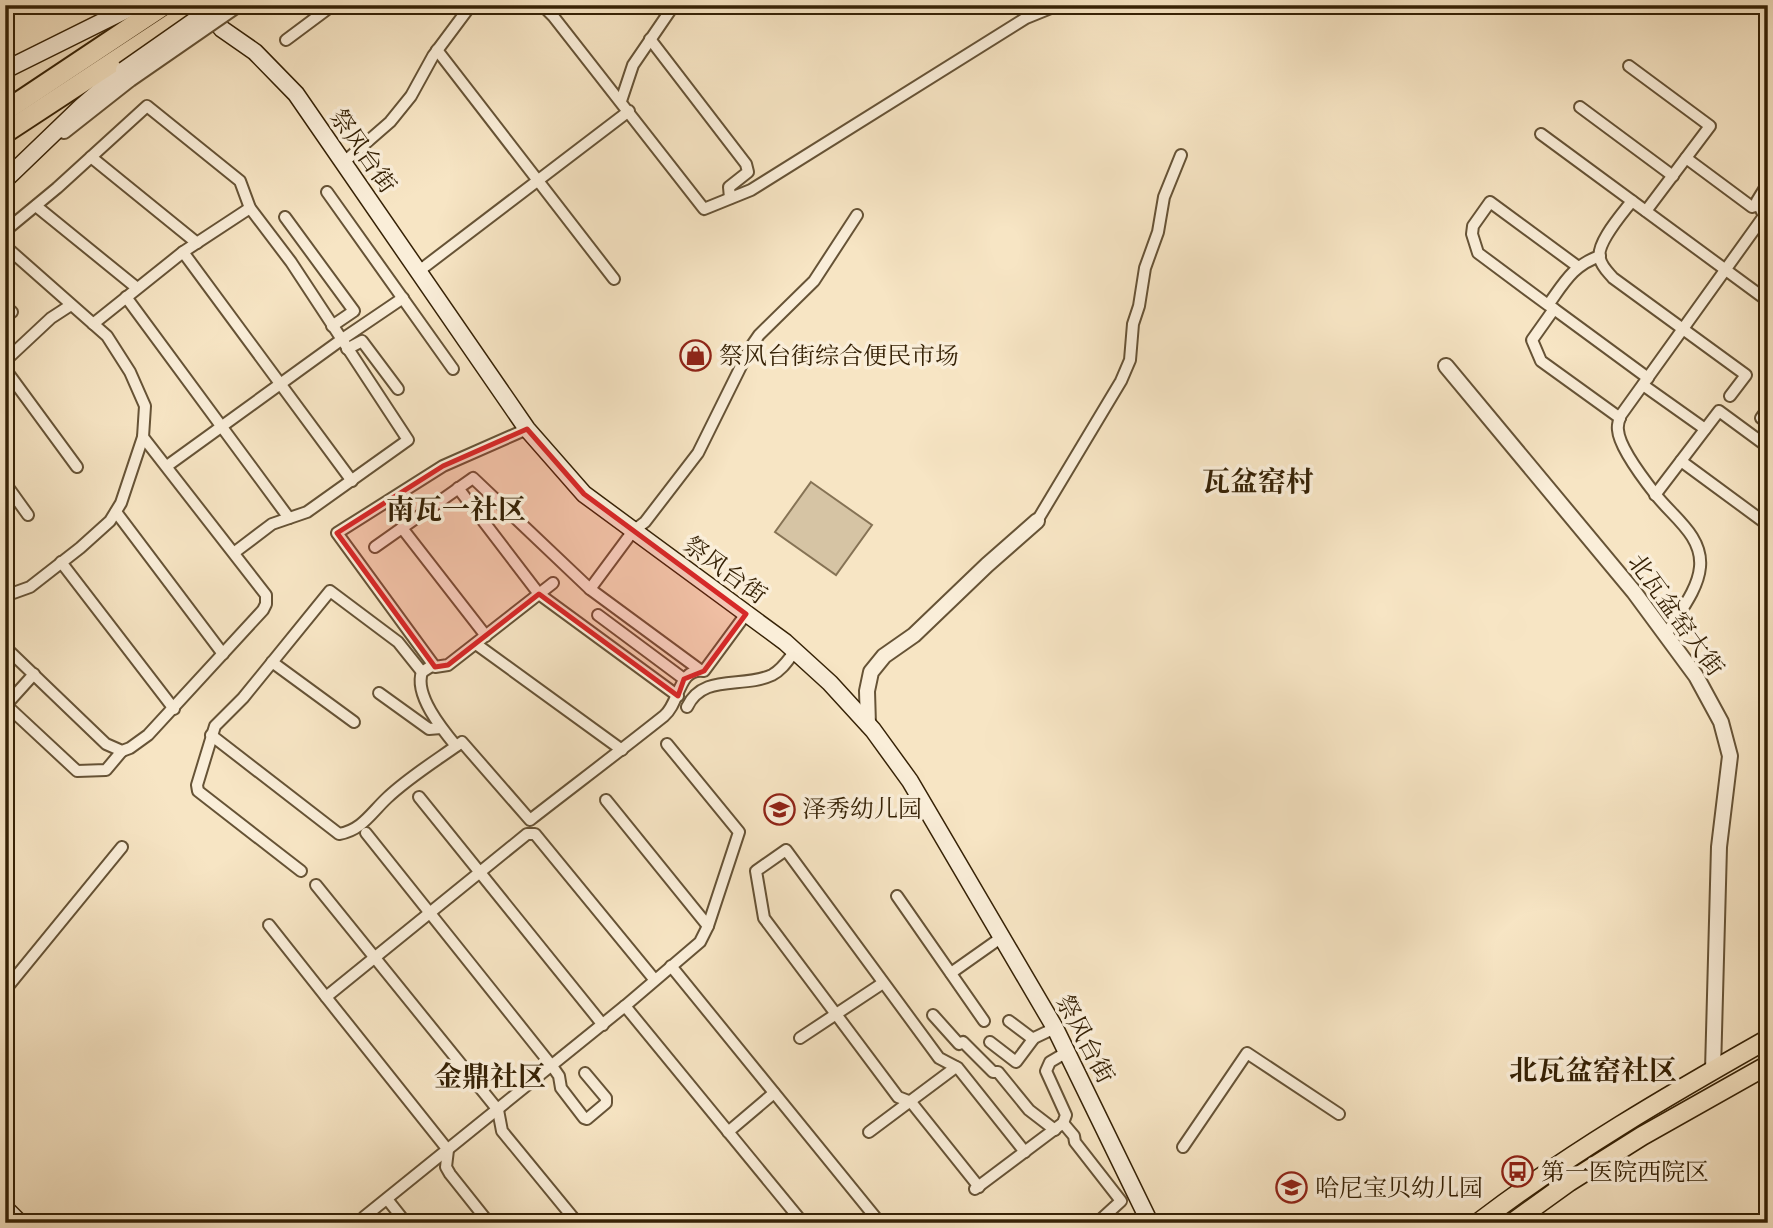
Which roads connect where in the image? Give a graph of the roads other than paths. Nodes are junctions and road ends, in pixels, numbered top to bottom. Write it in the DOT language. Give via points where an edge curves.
graph roads {
  1 [pos="136,5"];
  2 [pos="164,5"];
  3 [pos="201,5"];
  4 [pos="218,5"];
  5 [pos="237,5"];
  6 [pos="333,5"];
  7 [pos="542,5"];
  8 [pos="674,5"];
  9 [pos="1058,5"];
  10 [pos="469,7"];
  11 [pos="650,39"];
  12 [pos="286,40"];
  13 [pos="437,50"];
  14 [pos="120,63"];
  15 [pos="1629,66"];
  16 [pos="5,70"];
  17 [pos="621,101"];
  18 [pos="1580,107"];
  19 [pos="5,111"];
  20 [pos="629,111"];
  21 [pos="5,133"];
  22 [pos="1541,134"];
  23 [pos="1181,155"];
  24 [pos="91,157"];
  25 [pos="1686,158"];
  26 [pos="344,162"];
  27 [pos="11,174"];
  28 [pos="1672,176"];
  29 [pos="538,181"];
  30 [pos="1768,183"];
  31 [pos="327,192"];
  32 [pos="730,198"];
  33 [pos="1632,201"];
  34 [pos="36,206"];
  35 [pos="250,208"];
  36 [pos="1647,211"];
  37 [pos="1764,213"];
  38 [pos="858,215"];
  39 [pos="285,217"];
  40 [pos="5,232"];
  41 [pos="197,243"];
  42 [pos="5,246"];
  43 [pos="183,252"];
  44 [pos="1600,256"];
  45 [pos="1577,266"];
  46 [pos="1726,270"];
  47 [pos="419,271"];
  48 [pos="614,279"];
  49 [pos="137,288"];
  50 [pos="126,297"];
  51 [pos="403,298"];
  52 [pos="1768,301"];
  53 [pos="71,305"];
  54 [pos="1551,307"];
  55 [pos="93,324"];
  56 [pos="332,326"];
  57 [pos="1683,330"];
  58 [pos="344,344"];
  59 [pos="5,361"];
  60 [pos="1446,366"];
  61 [pos="5,369"];
  62 [pos="453,369"];
  63 [pos="1646,381"];
  64 [pos="280,383"];
  65 [pos="398,389"];
  66 [pos="1730,396"];
  67 [pos="1768,408"];
  68 [pos="1620,418"];
  69 [pos="1768,423"];
  70 [pos="222,428"];
  71 [pos="527,429"];
  72 [pos="1705,429"];
  73 [pos="144,438"];
  74 [pos="1768,447"];
  75 [pos="1681,461"];
  76 [pos="167,466"];
  77 [pos="77,467"];
  78 [pos="352,481"];
  79 [pos="5,483"];
  80 [pos="458,488"];
  81 [pos="1656,495"];
  82 [pos="116,512"];
  83 [pos="28,515"];
  84 [pos="289,518"];
  85 [pos="1037,521"];
  86 [pos="1768,525"];
  87 [pos="402,528"];
  88 [pos="633,531"];
  89 [pos="375,547"];
  90 [pos="235,552"];
  91 [pos="61,562"];
  92 [pos="553,583"];
  93 [pos="590,589"];
  94 [pos="539,594"];
  95 [pos="5,596"];
  96 [pos="747,614"];
  97 [pos="598,615"];
  98 [pos="1665,635"];
  99 [pos="486,636"];
  100 [pos="476,644"];
  101 [pos="5,647"];
  102 [pos="795,651"];
  103 [pos="223,654"];
  104 [pos="272,662"];
  105 [pos="433,665"];
  106 [pos="699,670"];
  107 [pos="422,672"];
  108 [pos="34,674"];
  109 [pos="684,679"];
  110 [pos="379,693"];
  111 [pos="678,695"];
  112 [pos="6,704"];
  113 [pos="687,707"];
  114 [pos="174,709"];
  115 [pos="354,722"];
  116 [pos="868,725"];
  117 [pos="441,727"];
  118 [pos="211,735"];
  119 [pos="667,744"];
  120 [pos="456,746"];
  121 [pos="622,750"];
  122 [pos="122,751"];
  123 [pos="419,797"];
  124 [pos="606,800"];
  125 [pos="366,833"];
  126 [pos="122,847"];
  127 [pos="300,871"];
  128 [pos="480,872"];
  129 [pos="316,885"];
  130 [pos="897,896"];
  131 [pos="429,913"];
  132 [pos="269,925"];
  133 [pos="708,926"];
  134 [pos="1002,937"];
  135 [pos="375,957"];
  136 [pos="671,966"];
  137 [pos="951,973"];
  138 [pos="654,979"];
  139 [pos="883,983"];
  140 [pos="5,990"];
  141 [pos="326,997"];
  142 [pos="625,1006"];
  143 [pos="836,1014"];
  144 [pos="933,1016"];
  145 [pos="984,1020"];
  146 [pos="1009,1021"];
  147 [pos="603,1025"];
  148 [pos="1055,1028"];
  149 [pos="800,1038"];
  150 [pos="1033,1039"];
  151 [pos="1768,1039"];
  152 [pos="990,1042"];
  153 [pos="1068,1052"];
  154 [pos="1768,1065"];
  155 [pos="552,1066"];
  156 [pos="956,1067"];
  157 [pos="1713,1070"];
  158 [pos="585,1073"];
  159 [pos="1725,1088"];
  160 [pos="774,1093"];
  161 [pos="911,1102"];
  162 [pos="498,1110"];
  163 [pos="1339,1114"];
  164 [pos="1059,1127"];
  165 [pos="728,1132"];
  166 [pos="869,1132"];
  167 [pos="1183,1147"];
  168 [pos="448,1150"];
  169 [pos="1025,1152"];
  170 [pos="387,1199"];
  171 [pos="5,1208"];
  172 [pos="575,1220"];
  173 [pos="20,1223"];
  174 [pos="362,1223"];
  175 [pos="406,1223"];
  176 [pos="489,1223"];
  177 [pos="803,1223"];
  178 [pos="880,1223"];
  179 [pos="1097,1223"];
  180 [pos="1150,1223"];
  181 [pos="1478,1223"];
  182 [pos="1512,1223"];
  1 -- 16 [label="main road"];
  2 -- 14 [label="highway"];
  3 -- 14 [label="highway"];
  3 -- 26 [label="main road, 祭风台街" via="296,94"];
  4 -- 14 [label="main road, bridge"];
  5 -- 14 [label="street, bridge"];
  6 -- 12 [label="street"];
  7 -- 17 [label="street"];
  8 -- 11 [label="street"];
  9 -- 32 [label="street" via="1026,18 751,190"];
  10 -- 13 [label="street"];
  11 -- 17 [label="street" via="633,65"];
  11 -- 32 [label="street" via="746,164 748,172 729,187"];
  13 -- 26 [label="street" via="399,111"];
  13 -- 29 [label="street"];
  14 -- 19 [label="highway"];
  14 -- 21 [label="highway"];
  14 -- 27 [label="main road"];
  15 -- 25 [label="street" via="1710,126"];
  17 -- 20 [label="street"];
  18 -- 28 [label="street"];
  20 -- 29 [label="street"];
  20 -- 32 [label="street" via="704,209"];
  22 -- 33 [label="street"];
  23 -- 85 [label="street" via="1145,268 1130,360"];
  24 -- 34 [label="street"];
  24 -- 35 [label="street" via="147,106 240,181"];
  24 -- 41 [label="street"];
  25 -- 28 [label="street"];
  25 -- 37 [label="street"];
  26 -- 47 [label="main road, 祭风台街"];
  28 -- 36 [label="street"];
  29 -- 47 [label="street"];
  29 -- 48 [label="street"];
  30 -- 37 [label="street" via="1760,193"];
  31 -- 51 [label="street"];
  33 -- 36 [label="street"];
  33 -- 44 [label="street" via="1604,240"];
  34 -- 40 [label="street"];
  34 -- 49 [label="street"];
  35 -- 41 [label="street"];
  35 -- 56 [label="street"];
  36 -- 46 [label="street"];
  37 -- 46 [label="street"];
  38 -- 88 [label="street" via="814,281 759,335 698,453"];
  39 -- 56 [label="street" via="354,311"];
  41 -- 43 [label="street"];
  42 -- 53 [label="street"];
  43 -- 49 [label="street"];
  43 -- 64 [label="street"];
  44 -- 45 [label="street"];
  44 -- 57 [label="street" via="1613,278"];
  45 -- 54 [label="street"];
  45 -- 54 [label="street" via="1490,202 1473,226 1478,253"];
  46 -- 52 [label="street"];
  46 -- 57 [label="street"];
  47 -- 71 [label="main road, 祭风台街"];
  49 -- 50 [label="street"];
  50 -- 55 [label="street"];
  50 -- 70 [label="street"];
  51 -- 58 [label="street"];
  51 -- 62 [label="street"];
  53 -- 55 [label="street"];
  53 -- 59 [label="street"];
  54 -- 63 [label="street"];
  54 -- 68 [label="street" via="1532,340 1541,361"];
  55 -- 73 [label="street" via="107,336 130,372 145,407"];
  56 -- 58 [label="street"];
  57 -- 63 [label="street"];
  57 -- 66 [label="street" via="1746,375"];
  58 -- 64 [label="street"];
  58 -- 65 [label="street" via="362,341"];
  58 -- 78 [label="street" via="408,440"];
  60 -- 98 [label="street, 北瓦盆窑大街"];
  61 -- 77 [label="street"];
  63 -- 68 [label="street"];
  63 -- 72 [label="street"];
  64 -- 70 [label="street"];
  64 -- 78 [label="street"];
  67 -- 69 [label="street" via="1761,418"];
  68 -- 81 [label="street" via="1621,442"];
  70 -- 76 [label="street"];
  70 -- 84 [label="street"];
  71 -- 88 [label="main road, 祭风台街" via="584,494"];
  71 -- 105 [label="street" via="443,466 337,533"];
  72 -- 74 [label="street" via="1719,411"];
  72 -- 75 [label="street"];
  73 -- 76 [label="street"];
  73 -- 82 [label="street"];
  75 -- 81 [label="street"];
  75 -- 86 [label="street"];
  76 -- 90 [label="street"];
  78 -- 84 [label="street" via="307,512"];
  79 -- 83 [label="street"];
  80 -- 87 [label="street"];
  80 -- 93 [label="street" via="473,478"];
  80 -- 94 [label="street"];
  81 -- 98 [label="street" via="1695,542 1700,565 1690,594"];
  82 -- 91 [label="street"];
  82 -- 103 [label="street"];
  84 -- 90 [label="street" via="271,524"];
  85 -- 116 [label="street" via="914,635 884,656 871,672"];
  87 -- 89 [label="street"];
  87 -- 99 [label="street"];
  88 -- 93 [label="street"];
  88 -- 96 [label="main road, 祭风台街"];
  90 -- 103 [label="street" via="266,595 266,604"];
  91 -- 95 [label="street" via="30,587"];
  91 -- 114 [label="street"];
  92 -- 94 [label="street"];
  93 -- 106 [label="street"];
  94 -- 99 [label="street"];
  94 -- 111 [label="street"];
  96 -- 102 [label="main road, 祭风台街"];
  96 -- 106 [label="street" via="704,671"];
  97 -- 109 [label="street"];
  98 -- 157 [label="street, 北瓦盆窑大街" via="1696,676 1721,722 1730,756 1718,847"];
  99 -- 100 [label="street"];
  100 -- 105 [label="street" via="448,665"];
  100 -- 121 [label="street"];
  101 -- 108 [label="street"];
  102 -- 113 [label="street" via="774,674 709,685 698,691"];
  102 -- 116 [label="main road, 祭风台街"];
  103 -- 114 [label="street"];
  104 -- 107 [label="street" via="330,591 398,642"];
  104 -- 115 [label="street"];
  104 -- 118 [label="street" via="218,721"];
  105 -- 107 [label="street"];
  106 -- 109 [label="street"];
  107 -- 117 [label="street" via="420,682"];
  108 -- 112 [label="street"];
  108 -- 122 [label="street" via="106,744"];
  109 -- 111 [label="street"];
  110 -- 117 [label="street" via="429,729"];
  111 -- 121 [label="street" via="671,711"];
  112 -- 122 [label="street" via="77,771 106,770"];
  114 -- 122 [label="street" via="148,735"];
  116 -- 134 [label="main road, 祭风台街" via="910,781"];
  117 -- 120 [label="street"];
  118 -- 120 [label="street" via="339,834 357,828"];
  118 -- 127 [label="street" via="198,791"];
  119 -- 133 [label="street" via="738,832"];
  120 -- 121 [label="street" via="462,741 530,820"];
  123 -- 128 [label="street"];
  124 -- 133 [label="street"];
  125 -- 131 [label="street"];
  126 -- 140 [label="street"];
  128 -- 131 [label="street"];
  128 -- 138 [label="street" via="527,834 535,834"];
  128 -- 147 [label="street"];
  129 -- 135 [label="street"];
  130 -- 137 [label="street"];
  131 -- 135 [label="street"];
  131 -- 155 [label="street"];
  132 -- 141 [label="street"];
  133 -- 136 [label="street" via="699,942"];
  134 -- 137 [label="street"];
  134 -- 148 [label="main road, 祭风台街"];
  135 -- 141 [label="street"];
  135 -- 162 [label="street"];
  136 -- 138 [label="street"];
  136 -- 160 [label="street"];
  137 -- 145 [label="street"];
  138 -- 142 [label="street"];
  139 -- 143 [label="street"];
  139 -- 143 [label="street" via="786,849 756,871 764,918"];
  139 -- 156 [label="street" via="939,1058"];
  141 -- 168 [label="street"];
  142 -- 147 [label="street"];
  142 -- 165 [label="street"];
  143 -- 149 [label="street"];
  143 -- 161 [label="street" via="898,1097"];
  144 -- 164 [label="street" via="959,1044 963,1042 998,1072 1029,1110"];
  146 -- 150 [label="street"];
  147 -- 155 [label="street"];
  148 -- 150 [label="street"];
  148 -- 153 [label="main road, 祭风台街"];
  150 -- 152 [label="street" via="1016,1062"];
  151 -- 157 [label="main road"];
  153 -- 164 [label="street" via="1050,1062 1045,1071 1066,1115"];
  153 -- 180 [label="main road, 祭风台街"];
  154 -- 159 [label="main road"];
  155 -- 158 [label="street" via="561,1088 587,1119 606,1098"];
  155 -- 162 [label="street"];
  156 -- 161 [label="street"];
  156 -- 169 [label="street"];
  157 -- 159 [label="main road"];
  157 -- 181 [label="main road" via="1586,1148"];
  159 -- 182 [label="main road" via="1579,1175"];
  160 -- 165 [label="street"];
  160 -- 178 [label="street"];
  161 -- 166 [label="street"];
  161 -- 169 [label="street" via="977,1188"];
  162 -- 168 [label="street"];
  162 -- 172 [label="street" via="502,1131"];
  163 -- 167 [label="street" via="1247,1053"];
  164 -- 169 [label="street"];
  164 -- 179 [label="street" via="1074,1136 1121,1201"];
  165 -- 177 [label="street"];
  168 -- 170 [label="street"];
  168 -- 176 [label="street" via="446,1167"];
  170 -- 174 [label="street"];
  170 -- 175 [label="street"];
  171 -- 173 [label="main road"];
}
